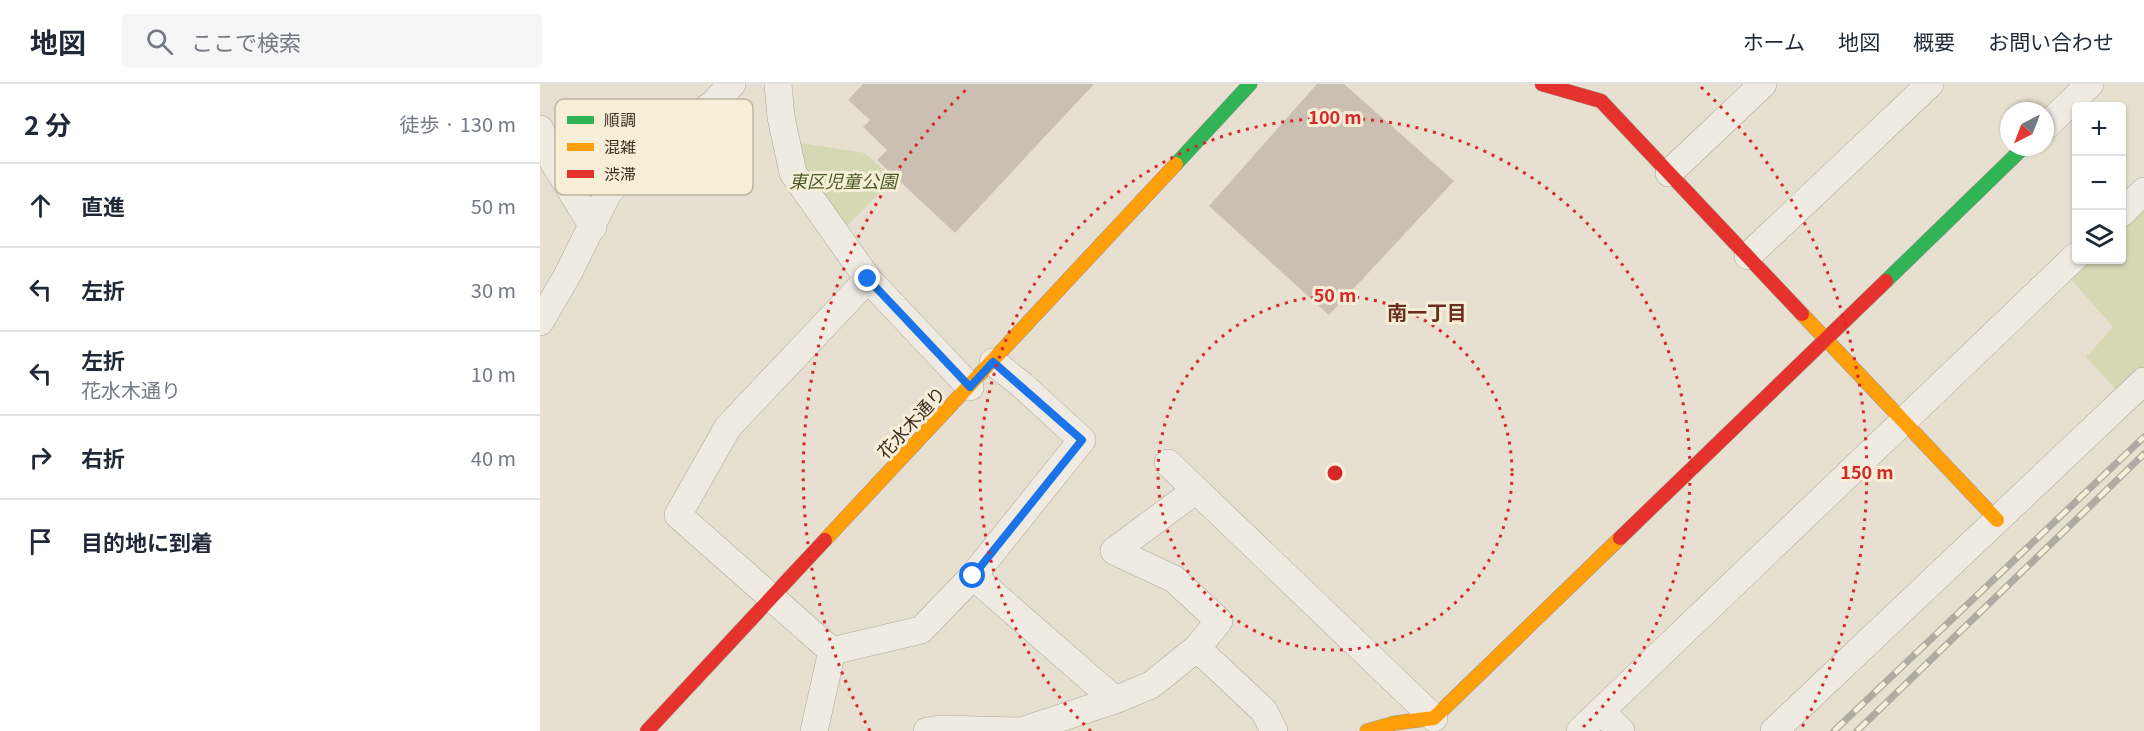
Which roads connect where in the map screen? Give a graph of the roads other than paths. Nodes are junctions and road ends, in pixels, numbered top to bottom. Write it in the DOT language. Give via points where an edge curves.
graph roads {
  1 [pos="732,84"];
  2 [pos="778,84"];
  3 [pos="1250,84"];
  4 [pos="1542,84"];
  5 [pos="1763,84"];
  6 [pos="1930,84"];
  7 [pos="2090,84"];
  8 [pos="1591,91"];
  9 [pos="718,99"];
  10 [pos="2054,118"];
  11 [pos="540,129"];
  12 [pos="2015,156"];
  13 [pos="555,165"];
  14 [pos="1669,173"];
  15 [pos="2144,191"];
  16 [pos="574,195"];
  17 [pos="607,195"];
  18 [pos="2124,210"];
  19 [pos="593,227"];
  20 [pos="1748,256"];
  21 [pos="2072,260"];
  22 [pos="868,279"];
  23 [pos="540,322"];
  24 [pos="1826,337"];
  25 [pos="993,362"];
  26 [pos="2144,381"];
  27 [pos="970,387"];
  28 [pos="1905,421"];
  29 [pos="1168,463"];
  30 [pos="1196,490"];
  31 [pos="1998,520"];
  32 [pos="973,576"];
  33 [pos="772,600"];
  34 [pos="1197,648"];
  35 [pos="832,651"];
  36 [pos="1115,700"];
  37 [pos="1601,711"];
  38 [pos="1434,718"];
  39 [pos="647,731"];
  40 [pos="813,731"];
  41 [pos="927,731"];
  42 [pos="1274,731"];
  43 [pos="1366,731"];
  44 [pos="1580,731"];
  45 [pos="1621,731"];
  46 [pos="1774,731"];
  1 -- 9 [label="street"];
  2 -- 22 [label="street" via="793,172"];
  3 -- 25 [label="street, 花水木通り"];
  4 -- 8 [label="street"];
  5 -- 14 [label="street"];
  6 -- 20 [label="street"];
  7 -- 10 [label="street"];
  8 -- 14 [label="street"];
  11 -- 13 [label="street"];
  12 -- 24 [label="street"];
  14 -- 20 [label="street"];
  15 -- 18 [label="street"];
  16 -- 19 [label="street"];
  17 -- 19 [label="street"];
  19 -- 23 [label="street"];
  20 -- 24 [label="street"];
  21 -- 28 [label="street"];
  22 -- 27 [label="street"];
  22 -- 33 [label="street" via="728,427 678,515"];
  24 -- 28 [label="street"];
  24 -- 38 [label="street"];
  25 -- 27 [label="street, 花水木通り"];
  25 -- 32 [label="street" via="1082,440"];
  26 -- 31 [label="street"];
  27 -- 33 [label="street, 花水木通り"];
  28 -- 31 [label="street"];
  28 -- 37 [label="street"];
  29 -- 30 [label="street"];
  30 -- 34 [label="street" via="1114,551 1174,579 1219,621"];
  30 -- 38 [label="street"];
  31 -- 46 [label="street"];
  32 -- 35 [label="street" via="921,630"];
  32 -- 36 [label="street"];
  33 -- 35 [label="street"];
  33 -- 39 [label="street, 花水木通り"];
  34 -- 36 [label="street" via="1151,685"];
  34 -- 42 [label="street" via="1264,711"];
  35 -- 40 [label="street"];
  36 -- 41 [label="street" via="1021,731"];
  37 -- 44 [label="street"];
  37 -- 45 [label="street"];
  38 -- 43 [label="street"];
}
